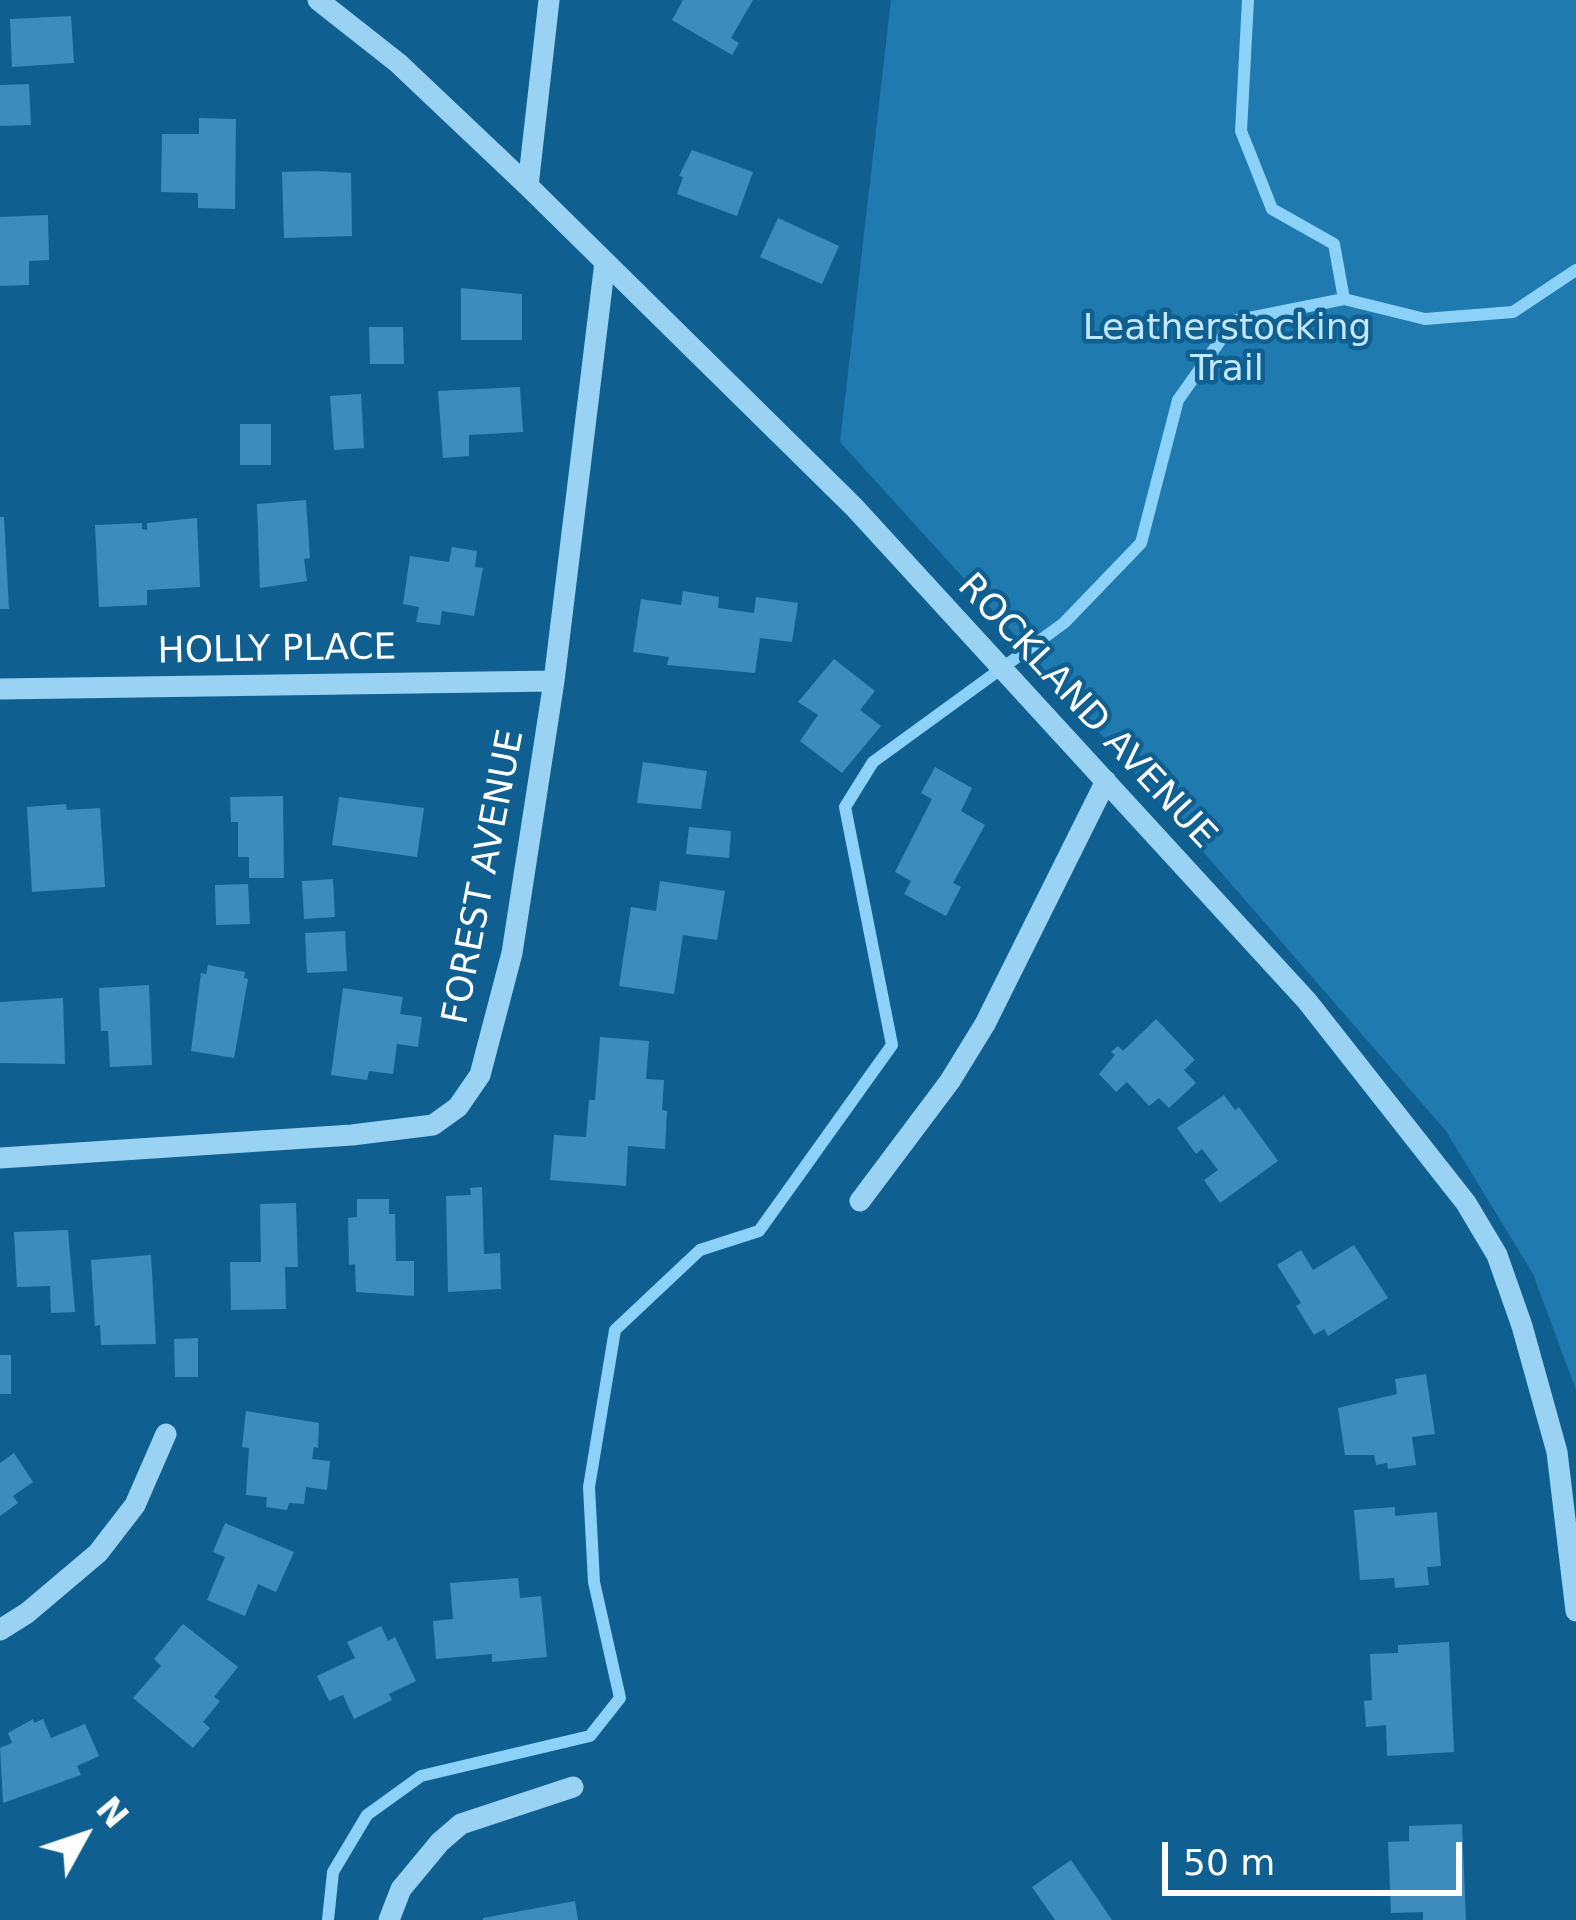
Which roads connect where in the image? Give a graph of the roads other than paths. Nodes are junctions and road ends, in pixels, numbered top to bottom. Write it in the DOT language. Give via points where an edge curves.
graph roads {
  1 [pos="318,0"];
  2 [pos="549,0"];
  3 [pos="528,186"];
  4 [pos="605,262"];
  5 [pos="554,681"];
  6 [pos="0,689"];
  7 [pos="1106,782"];
  8 [pos="0,1158"];
  9 [pos="860,1201"];
  10 [pos="166,1434"];
  11 [pos="1576,1611"];
  12 [pos="0,1630"];
  13 [pos="573,1787"];
  14 [pos="389,1920"];
  1 -- 3 [label="street, ROCKLAND AVENUE"];
  2 -- 3 [label="street"];
  3 -- 4 [label="street, ROCKLAND AVENUE"];
  4 -- 5 [label="street, FOREST AVENUE"];
  4 -- 7 [label="street, ROCKLAND AVENUE" via="854,507"];
  5 -- 6 [label="street, HOLLY PLACE"];
  5 -- 8 [label="street, FOREST AVENUE" via="512,953 480,1075 458,1107 433,1125 352,1135"];
  7 -- 9 [label="street" via="985,1024"];
  7 -- 11 [label="street, ROCKLAND AVENUE" via="1307,1001 1466,1203 1497,1255 1557,1452"];
  10 -- 12 [label="street" via="135,1504 98,1553"];
  13 -- 14 [label="street" via="461,1824 410,1878"];
}
